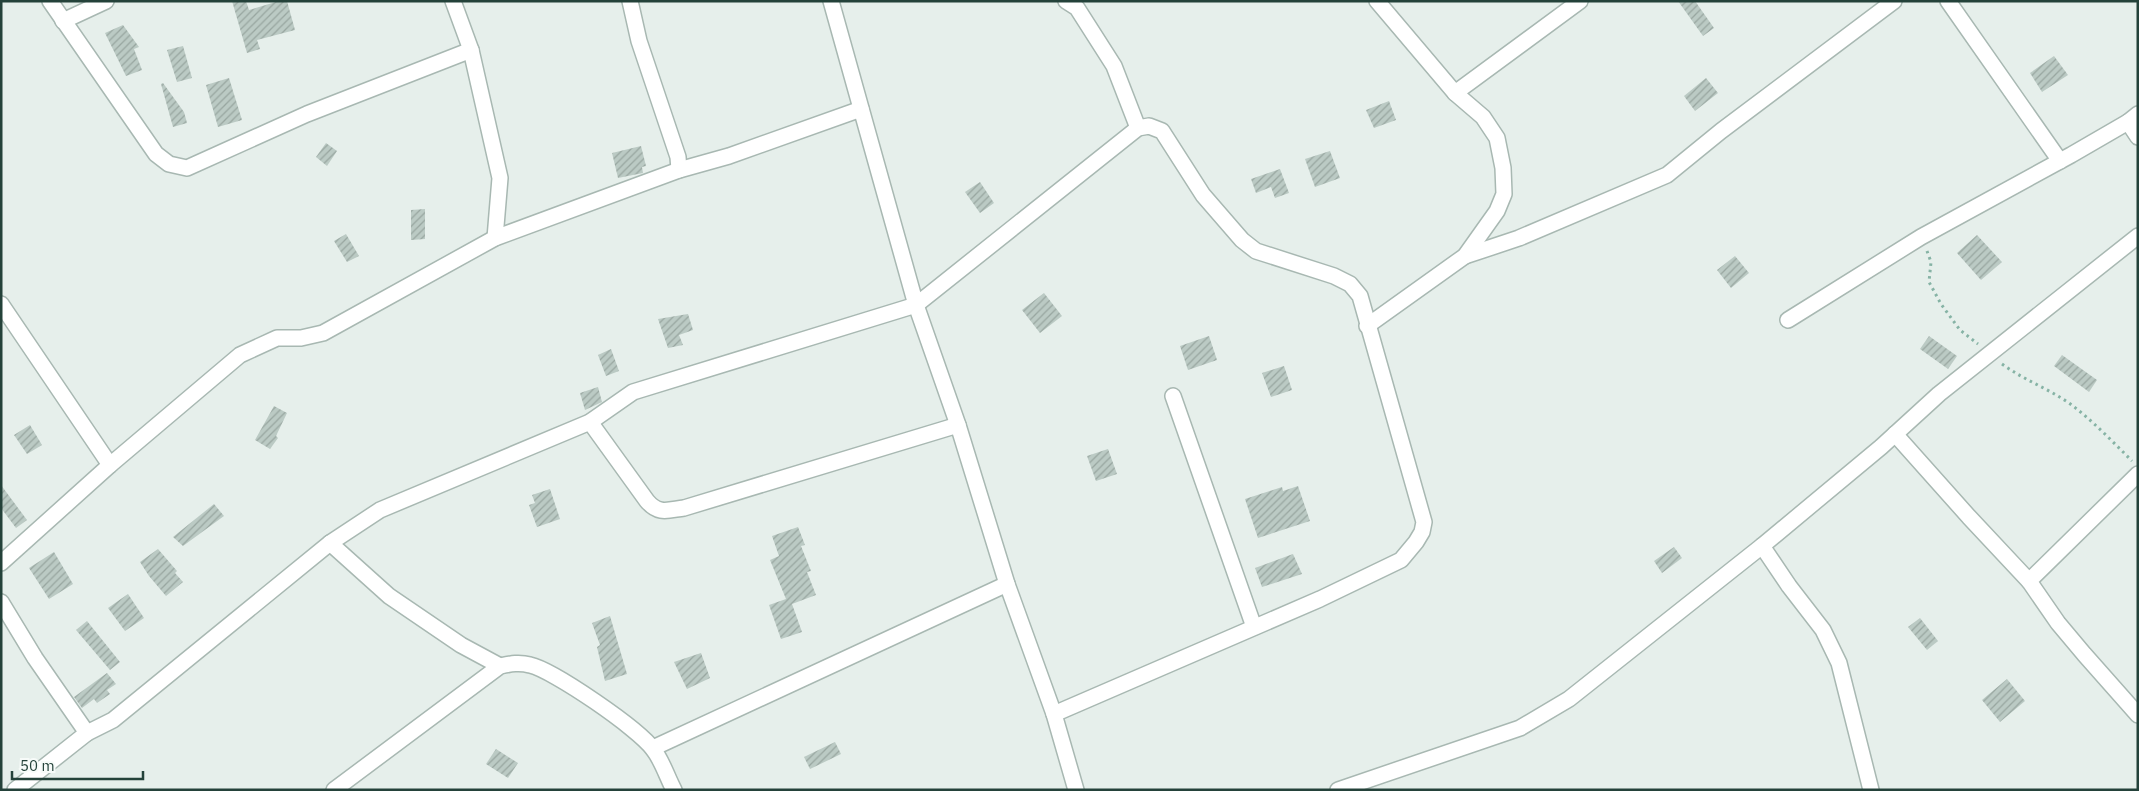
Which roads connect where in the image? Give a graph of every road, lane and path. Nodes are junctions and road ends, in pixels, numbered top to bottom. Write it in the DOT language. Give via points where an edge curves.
graph roads {
  1 [pos="50,1"];
  2 [pos="106,1"];
  3 [pos="453,1"];
  4 [pos="630,1"];
  5 [pos="831,1"];
  6 [pos="1066,1"];
  7 [pos="1377,1"];
  8 [pos="1580,1"];
  9 [pos="1894,1"];
  10 [pos="1948,1"];
  11 [pos="63,21"];
  12 [pos="471,50"];
  13 [pos="1455,93"];
  14 [pos="861,110"];
  15 [pos="2133,118"];
  16 [pos="1138,128"];
  17 [pos="2138,137"];
  18 [pos="2060,162"];
  19 [pos="679,170"];
  20 [pos="2138,236"];
  21 [pos="1921,237"];
  22 [pos="495,238"];
  23 [pos="1465,256"];
  24 [pos="1,304"];
  25 [pos="916,305"];
  26 [pos="1788,320"];
  27 [pos="1368,326"];
  28 [pos="1989,354"];
  29 [pos="1173,396"];
  30 [pos="590,422"];
  31 [pos="958,425"];
  32 [pos="1895,434"];
  33 [pos="110,466"];
  34 [pos="2138,468"];
  35 [pos="2138,474"];
  36 [pos="330,543"];
  37 [pos="1762,546"];
  38 [pos="1,562"];
  39 [pos="2029,581"];
  40 [pos="1007,584"];
  41 [pos="1,602"];
  42 [pos="1254,628"];
  43 [pos="500,666"];
  44 [pos="1054,714"];
  45 [pos="2138,715"];
  46 [pos="87,733"];
  47 [pos="653,748"];
  48 [pos="15,790"];
  49 [pos="334,790"];
  50 [pos="674,790"];
  51 [pos="1076,790"];
  52 [pos="1338,790"];
  53 [pos="1871,790"];
  1 -- 11 [label="street"];
  2 -- 11 [label="street"];
  3 -- 12 [label="street"];
  4 -- 19 [label="street" via="639,40 678,157"];
  5 -- 14 [label="street"];
  6 -- 16 [label="street" via="1077,8 1114,66"];
  7 -- 13 [label="street"];
  8 -- 13 [label="street"];
  9 -- 23 [label="street" via="1667,175 1519,238"];
  10 -- 18 [label="street"];
  11 -- 12 [label="street" via="156,154 169,164 187,168 306,114"];
  12 -- 22 [label="street" via="500,178"];
  13 -- 23 [label="street" via="1482,117 1497,138 1503,168 1504,194"];
  14 -- 19 [label="street"];
  14 -- 25 [label="street"];
  15 -- 17 [label="street"];
  15 -- 18 [label="street"];
  16 -- 25 [label="street"];
  16 -- 27 [label="street" via="1149,126 1162,131 1203,195 1249,246 1350,284 1360,296"];
  18 -- 21 [label="street"];
  19 -- 22 [label="street"];
  20 -- 28 [label="street"];
  21 -- 26 [label="street"];
  21 -- 28 [label="path" via="1931,262 1930,282 1941,304 1960,330"];
  22 -- 33 [label="street" via="323,333 302,338 277,338 240,355"];
  23 -- 27 [label="street"];
  24 -- 33 [label="street"];
  25 -- 30 [label="street" via="633,392"];
  25 -- 31 [label="street"];
  27 -- 42 [label="street" via="1424,522 1422,532 1401,560"];
  28 -- 32 [label="street"];
  28 -- 34 [label="path" via="2022,378 2070,404 2106,434"];
  29 -- 42 [label="street"];
  30 -- 31 [label="street" via="647,501 659,510 684,508"];
  30 -- 36 [label="street" via="380,510"];
  31 -- 40 [label="street"];
  32 -- 37 [label="street"];
  32 -- 39 [label="street"];
  33 -- 38 [label="street"];
  35 -- 39 [label="street"];
  36 -- 43 [label="street" via="389,596 461,645"];
  36 -- 46 [label="street" via="112,720"];
  37 -- 52 [label="street" via="1569,699 1544,715 1520,728"];
  37 -- 53 [label="street" via="1823,630 1839,663"];
  39 -- 45 [label="street" via="2068,636"];
  40 -- 44 [label="street"];
  40 -- 47 [label="street"];
  41 -- 46 [label="street"];
  42 -- 44 [label="street"];
  43 -- 47 [label="street" via="514,663 531,665 555,675 622,721"];
  43 -- 49 [label="street"];
  44 -- 51 [label="street"];
  46 -- 48 [label="street"];
  47 -- 50 [label="street"];
}
